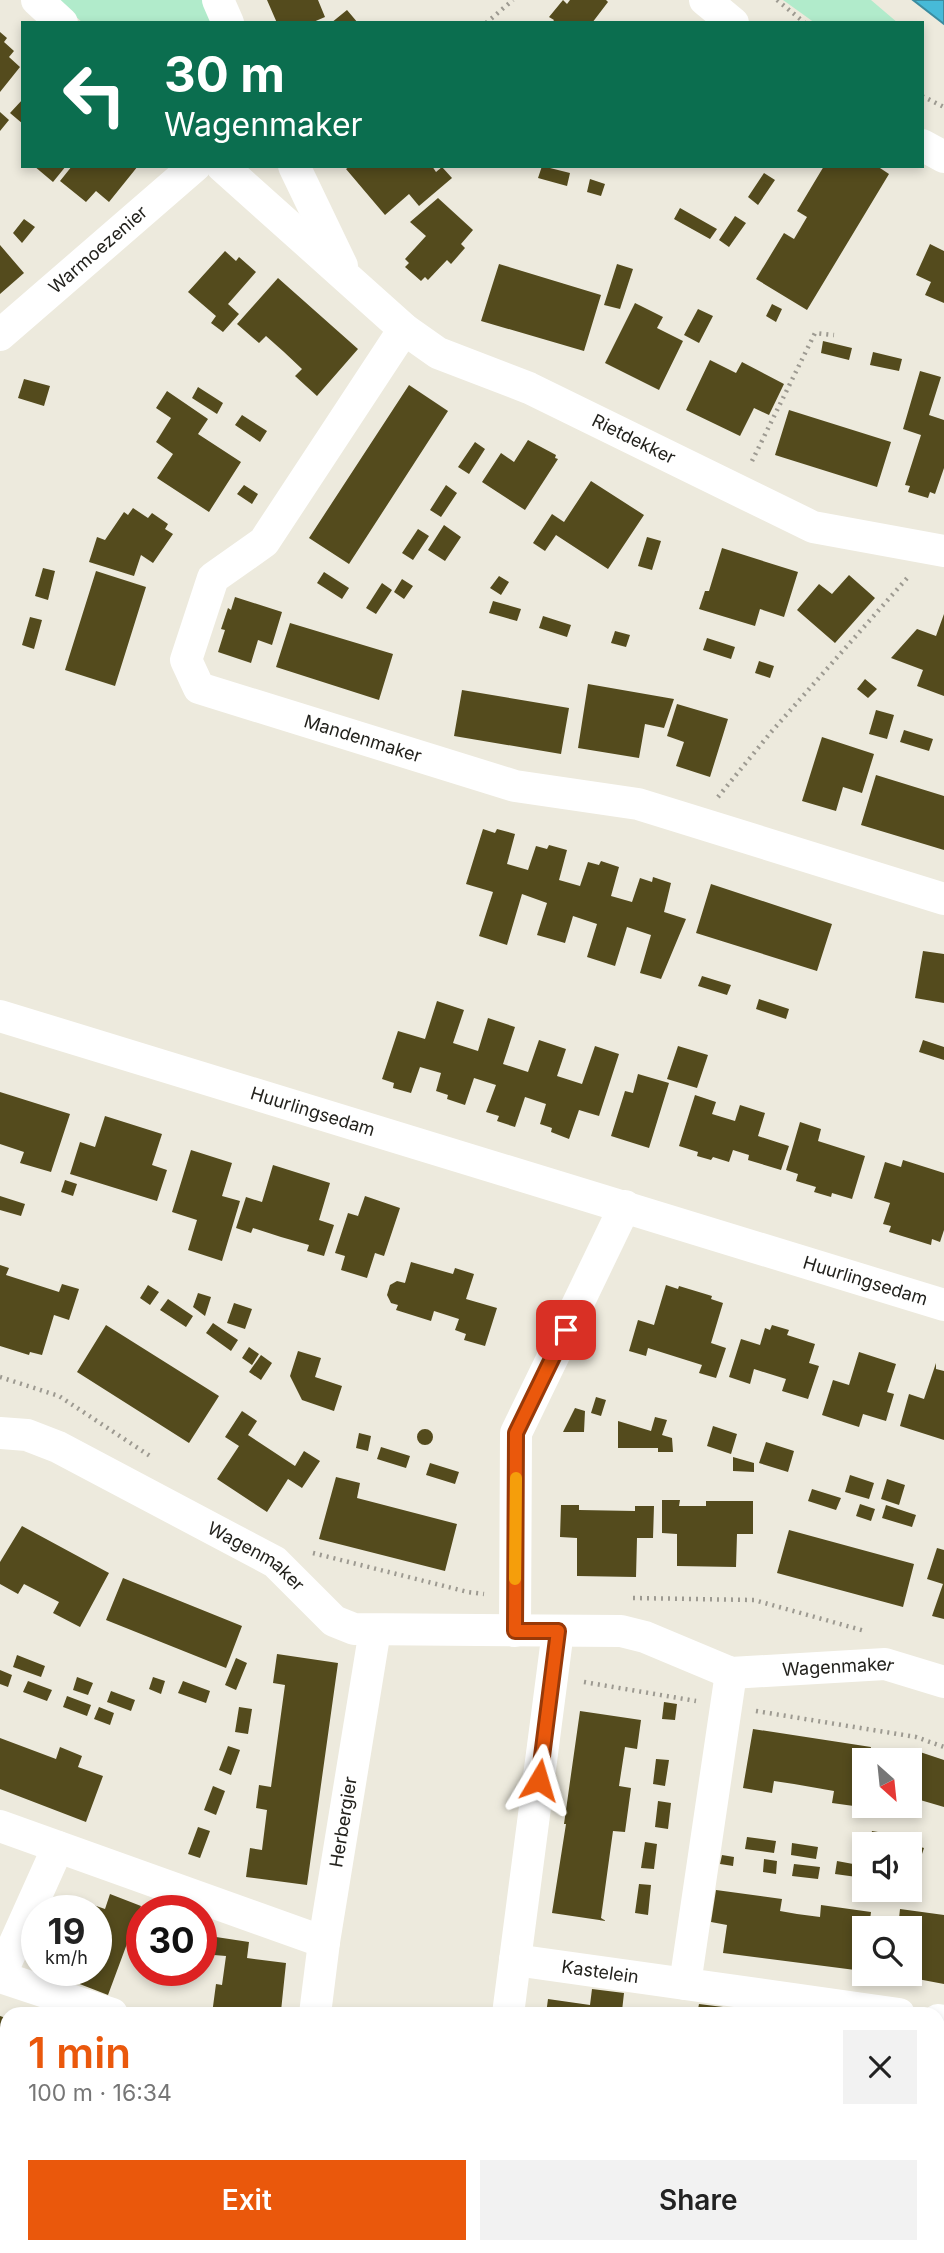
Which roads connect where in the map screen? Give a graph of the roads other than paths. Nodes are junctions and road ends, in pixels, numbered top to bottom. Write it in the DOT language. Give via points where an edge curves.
graph roads {
  1 [pos="37,0"];
  2 [pos="218,0"];
  3 [pos="705,0"];
  4 [pos="60,21"];
  5 [pos="227,21"];
  6 [pos="731,21"];
  7 [pos="924,146"];
  8 [pos="944,157"];
  9 [pos="193,168"];
  10 [pos="224,168"];
  11 [pos="296,171"];
  12 [pos="264,204"];
  13 [pos="349,279"];
  14 [pos="404,329"];
  15 [pos="0,335"];
  16 [pos="938,550"];
  17 [pos="944,899"];
  18 [pos="0,1016"];
  19 [pos="625,1206"];
  20 [pos="944,1305"];
  21 [pos="0,1433"];
  22 [pos="375,1630"];
  23 [pos="515,1631"];
  24 [pos="558,1631"];
  25 [pos="731,1673"];
  26 [pos="944,1682"];
  27 [pos="0,1826"];
  28 [pos="58,1847"];
  29 [pos="324,1942"];
  30 [pos="515,1959"];
  31 [pos="0,1977"];
  32 [pos="685,1984"];
  33 [pos="91,2007"];
  34 [pos="316,2007"];
  35 [pos="509,2007"];
  36 [pos="800,2007"];
  1 -- 4 [label="street"];
  2 -- 5 [label="street"];
  3 -- 6 [label="street"];
  7 -- 8 [label="street"];
  9 -- 15 [label="street, Warmoezenier"];
  10 -- 12 [label="street, Rietdekker"];
  11 -- 12 [label="street"];
  11 -- 13 [label="street, Rietdekker"];
  12 -- 13 [label="street, Rietdekker"];
  13 -- 14 [label="street, Rietdekker"];
  14 -- 16 [label="street, Rietdekker" via="438,353 529,388 813,527"];
  14 -- 17 [label="street, Mandenmaker" via="264,542 213,578 186,660 198,688 515,786 638,804"];
  18 -- 19 [label="street, Huurlingsedam"];
  19 -- 20 [label="street, Huurlingsedam"];
  19 -- 23 [label="street" via="516,1433"];
  21 -- 22 [label="street, Wagenmaker" via="27,1435 70,1454 275,1562 334,1620 354,1629"];
  22 -- 23 [label="street, Wagenmaker"];
  22 -- 29 [label="street, Herbergier"];
  23 -- 24 [label="street, Wagenmaker"];
  24 -- 25 [label="street, Wagenmaker" via="621,1631"];
  24 -- 30 [label="street"];
  25 -- 26 [label="street, Wagenmaker" via="885,1664"];
  25 -- 32 [label="street"];
  27 -- 28 [label="street"];
  28 -- 29 [label="street"];
  28 -- 31 [label="street"];
  29 -- 34 [label="street, Herbergier"];
  30 -- 32 [label="street, Kastelein"];
  30 -- 35 [label="street"];
  31 -- 33 [label="street"];
  32 -- 36 [label="street, Kastelein"];
}
